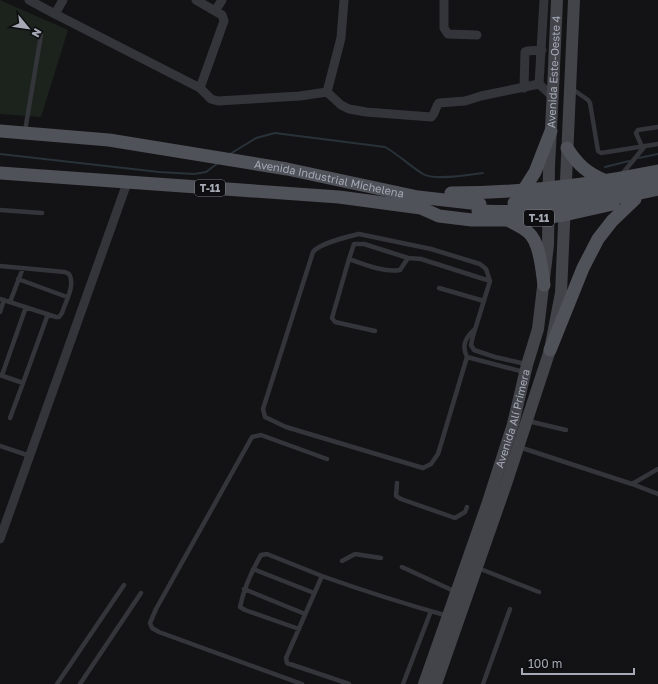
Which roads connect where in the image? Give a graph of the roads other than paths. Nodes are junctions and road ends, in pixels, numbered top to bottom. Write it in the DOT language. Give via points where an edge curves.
graph roads {
  1 [pos="29,0"];
  2 [pos="63,0"];
  3 [pos="196,0"];
  4 [pos="222,0"];
  5 [pos="344,0"];
  6 [pos="444,0"];
  7 [pos="544,0"];
  8 [pos="557,0"];
  9 [pos="574,0"];
  10 [pos="215,11"];
  11 [pos="55,14"];
  12 [pos="41,35"];
  13 [pos="477,35"];
  14 [pos="542,50"];
  15 [pos="539,84"];
  16 [pos="200,88"];
  17 [pos="524,88"];
  18 [pos="570,88"];
  19 [pos="327,92"];
  20 [pos="553,97"];
  21 [pos="658,127"];
  22 [pos="0,130"];
  23 [pos="25,133"];
  24 [pos="550,137"];
  25 [pos="658,144"];
  26 [pos="643,146"];
  27 [pos="567,148"];
  28 [pos="658,171"];
  29 [pos="0,173"];
  30 [pos="612,180"];
  31 [pos="658,180"];
  32 [pos="127,182"];
  33 [pos="565,187"];
  34 [pos="549,189"];
  35 [pos="658,189"];
  36 [pos="523,190"];
  37 [pos="658,195"];
  38 [pos="635,200"];
  39 [pos="423,203"];
  40 [pos="479,207"];
  41 [pos="0,210"];
  42 [pos="42,213"];
  43 [pos="564,215"];
  44 [pos="549,217"];
  45 [pos="510,221"];
  46 [pos="408,258"];
  47 [pos="349,259"];
  48 [pos="0,266"];
  49 [pos="23,268"];
  50 [pos="18,279"];
  51 [pos="490,281"];
  52 [pos="544,285"];
  53 [pos="439,288"];
  54 [pos="67,297"];
  55 [pos="2,299"];
  56 [pos="484,301"];
  57 [pos="10,302"];
  58 [pos="26,307"];
  59 [pos="0,312"];
  60 [pos="48,314"];
  61 [pos="476,329"];
  62 [pos="375,331"];
  63 [pos="550,350"];
  64 [pos="466,357"];
  65 [pos="526,368"];
  66 [pos="1,375"];
  67 [pos="23,383"];
  68 [pos="10,418"];
  69 [pos="527,418"];
  70 [pos="566,430"];
  71 [pos="0,446"];
  72 [pos="518,446"];
  73 [pos="30,456"];
  74 [pos="327,459"];
  75 [pos="658,469"];
  76 [pos="397,483"];
  77 [pos="632,484"];
  78 [pos="658,494"];
  79 [pos="467,507"];
  80 [pos="0,539"];
  81 [pos="381,558"];
  82 [pos="342,561"];
  83 [pos="402,567"];
  84 [pos="476,567"];
  85 [pos="253,569"];
  86 [pos="322,576"];
  87 [pos="124,585"];
  88 [pos="244,590"];
  89 [pos="457,592"];
  90 [pos="539,592"];
  91 [pos="141,593"];
  92 [pos="314,593"];
  93 [pos="510,609"];
  94 [pos="432,611"];
  95 [pos="305,614"];
  96 [pos="453,617"];
  97 [pos="299,629"];
  98 [pos="57,684"];
  99 [pos="80,684"];
  100 [pos="302,684"];
  101 [pos="349,684"];
  102 [pos="403,684"];
  103 [pos="424,684"];
  104 [pos="436,684"];
  105 [pos="483,684"];
  1 -- 11 [label="street"];
  2 -- 11 [label="street"];
  3 -- 10 [label="street"];
  4 -- 10 [label="street"];
  5 -- 19 [label="street" via="341,38"];
  6 -- 13 [label="street" via="444,28 448,34"];
  7 -- 14 [label="street"];
  8 -- 20 [label="main road, Avenida Este-Oeste 4"];
  9 -- 18 [label="main road, Avenida Alí Primera"];
  10 -- 16 [label="street" via="222,15 224,21"];
  11 -- 16 [label="street"];
  12 -- 23 [label="lane"];
  14 -- 15 [label="street"];
  14 -- 17 [label="street" via="525,52"];
  15 -- 17 [label="street"];
  15 -- 20 [label="street"];
  16 -- 19 [label="street" via="211,99 218,101"];
  17 -- 19 [label="street" via="465,101 439,103 431,117 349,109 340,105"];
  18 -- 26 [label="lane" via="590,103 598,151 601,153"];
  18 -- 27 [label="main road, Avenida Alí Primera"];
  20 -- 24 [label="main road, Avenida Este-Oeste 4"];
  21 -- 26 [label="lane" via="638,130 636,133"];
  22 -- 23 [label="main road, Avenida Industrial Michelena / T-11"];
  23 -- 39 [label="main road, Avenida Industrial Michelena / T-11" via="109,140 287,169 391,192"];
  24 -- 34 [label="main road, Avenida Alí Primera"];
  24 -- 36 [label="main road" via="535,172"];
  25 -- 26 [label="lane"];
  26 -- 30 [label="lane"];
  27 -- 30 [label="main road" via="580,166 595,176"];
  27 -- 33 [label="main road, Avenida Alí Primera"];
  28 -- 30 [label="main road, Avenida Industrial Michelena / T-11"];
  29 -- 32 [label="main road, Avenida Industrial Michelena / T-11"];
  30 -- 33 [label="main road, Avenida Industrial Michelena / T-11"];
  31 -- 40 [label="main road, T-11, bridge" via="548,200"];
  32 -- 39 [label="main road, Avenida Industrial Michelena / T-11"];
  32 -- 73 [label="street"];
  33 -- 34 [label="main road, Avenida Industrial Michelena / T-11"];
  33 -- 43 [label="main road, Avenida Alí Primera"];
  34 -- 36 [label="main road, Avenida Industrial Michelena / T-11"];
  34 -- 44 [label="main road, Avenida Alí Primera"];
  35 -- 40 [label="main road, T-11, bridge" via="547,210 512,212"];
  36 -- 39 [label="main road, Avenida Industrial Michelena / T-11" via="488,194 439,193"];
  37 -- 38 [label="main road, Avenida Industrial Michelena / T-11"];
  38 -- 43 [label="main road, Avenida Industrial Michelena / T-11"];
  38 -- 63 [label="main road" via="612,221 598,239 583,268"];
  39 -- 40 [label="main road, T-11"];
  39 -- 45 [label="main road, Avenida Industrial Michelena / T-11" via="439,216"];
  41 -- 42 [label="lane"];
  43 -- 44 [label="main road, Avenida Industrial Michelena / T-11"];
  43 -- 63 [label="main road, Avenida Alí Primera" via="560,293"];
  44 -- 45 [label="main road, Avenida Industrial Michelena / T-11"];
  44 -- 52 [label="main road, Avenida Alí Primera"];
  45 -- 52 [label="main road" via="530,233 535,241"];
  46 -- 47 [label="lane" via="400,270 396,271"];
  46 -- 47 [label="lane" via="364,244 354,244"];
  46 -- 51 [label="lane" via="421,259"];
  47 -- 62 [label="lane" via="332,318 335,322"];
  48 -- 49 [label="lane"];
  49 -- 50 [label="lane"];
  49 -- 54 [label="lane" via="70,274 71,286"];
  50 -- 54 [label="lane"];
  50 -- 57 [label="lane"];
  51 -- 56 [label="lane"];
  51 -- 64 [label="lane" via="486,270 480,264 432,249 368,235 349,236 317,248 313,252 263,409 265,417 286,427 423,468 431,464 438,454"];
  52 -- 65 [label="main road, Avenida Alí Primera" via="538,329"];
  53 -- 56 [label="lane"];
  54 -- 60 [label="lane" via="59,317"];
  55 -- 57 [label="lane"];
  55 -- 59 [label="lane"];
  56 -- 61 [label="lane"];
  57 -- 58 [label="lane"];
  58 -- 60 [label="lane"];
  58 -- 66 [label="lane"];
  60 -- 67 [label="lane"];
  61 -- 64 [label="lane" via="468,335 465,342"];
  61 -- 65 [label="lane" via="472,345 474,350"];
  63 -- 69 [label="main road, Avenida Alí Primera"];
  64 -- 65 [label="lane"];
  65 -- 69 [label="main road" via="530,370"];
  65 -- 89 [label="main road, Avenida Alí Primera" via="513,424"];
  66 -- 67 [label="lane"];
  67 -- 68 [label="lane"];
  69 -- 70 [label="lane"];
  69 -- 72 [label="main road, Avenida Alí Primera"];
  71 -- 73 [label="lane"];
  72 -- 77 [label="lane"];
  72 -- 84 [label="main road, Avenida Alí Primera"];
  73 -- 80 [label="street"];
  74 -- 100 [label="lane" via="261,435 252,437 150,623 152,628 159,632"];
  75 -- 77 [label="lane"];
  76 -- 79 [label="lane" via="396,496 455,518 465,512"];
  77 -- 78 [label="lane"];
  81 -- 82 [label="lane" via="355,554"];
  83 -- 89 [label="lane"];
  84 -- 90 [label="lane"];
  84 -- 96 [label="main road, Avenida Alí Primera"];
  85 -- 86 [label="lane" via="261,555 266,554"];
  85 -- 88 [label="lane"];
  85 -- 92 [label="lane"];
  86 -- 92 [label="lane"];
  86 -- 94 [label="lane"];
  87 -- 98 [label="lane"];
  88 -- 95 [label="lane"];
  88 -- 97 [label="lane" via="240,607"];
  89 -- 96 [label="main road, Avenida Alí Primera"];
  91 -- 99 [label="lane"];
  92 -- 95 [label="lane"];
  93 -- 105 [label="lane"];
  94 -- 96 [label="lane"];
  94 -- 102 [label="lane"];
  95 -- 97 [label="lane"];
  96 -- 103 [label="main road, Avenida Alí Primera"];
  96 -- 104 [label="main road, Avenida Alí Primera"];
  97 -- 101 [label="lane" via="286,658 287,663"];
}
